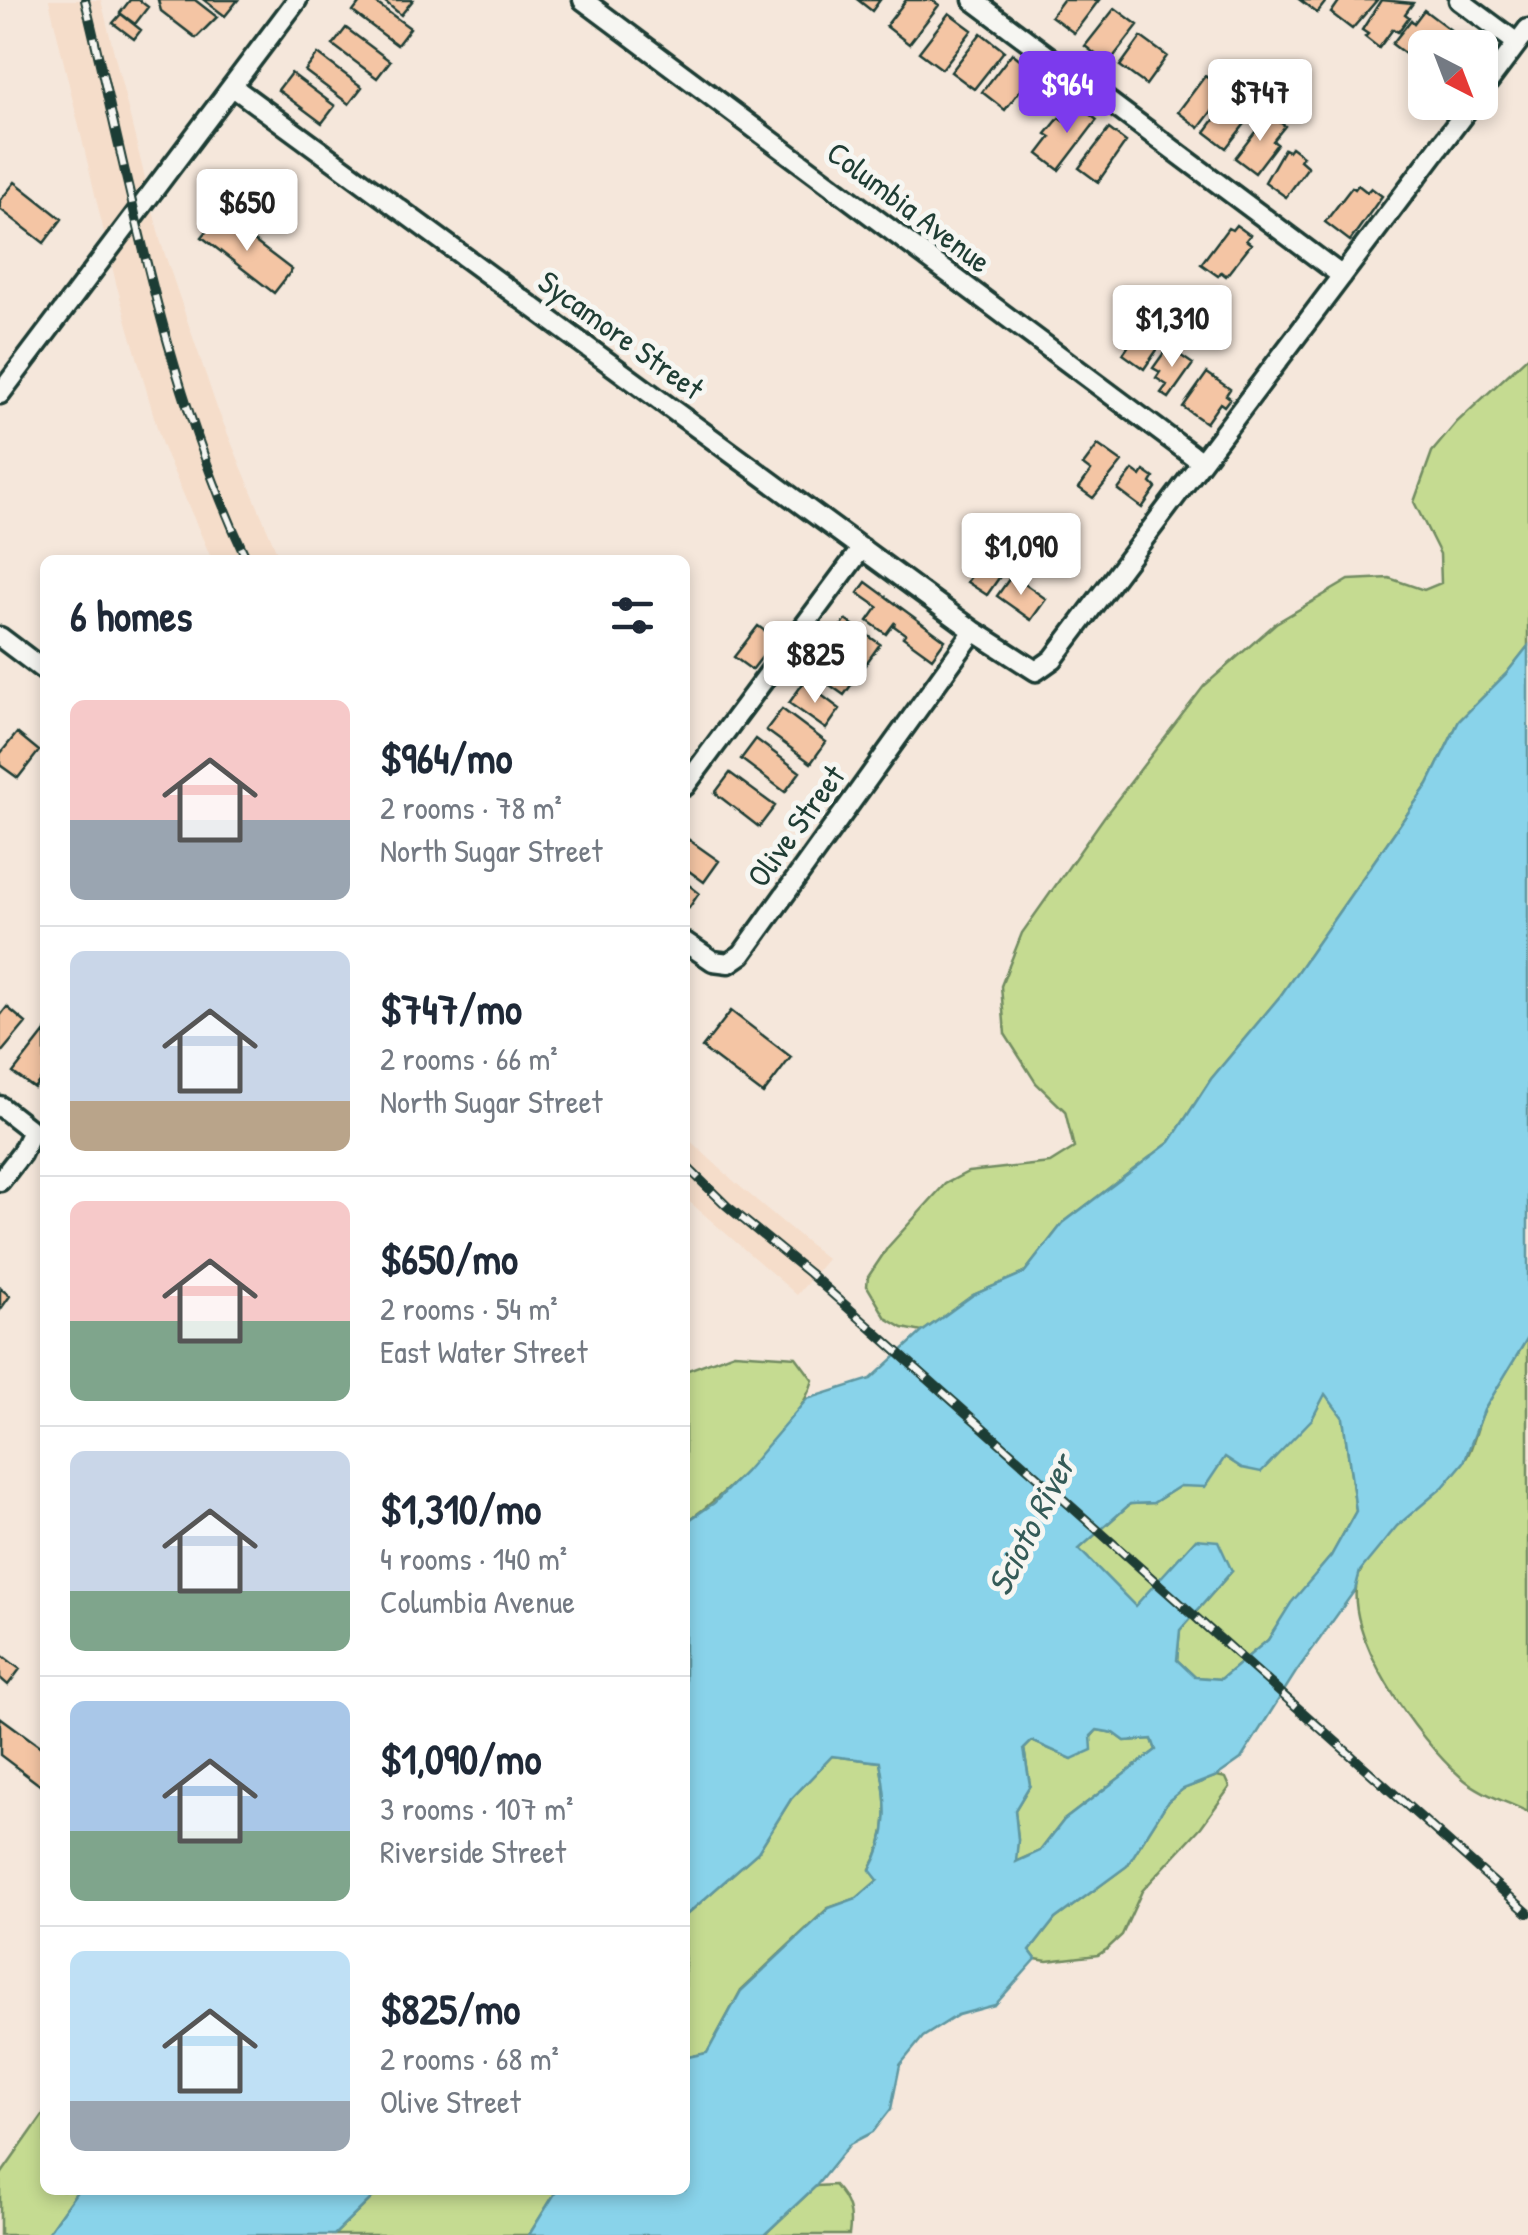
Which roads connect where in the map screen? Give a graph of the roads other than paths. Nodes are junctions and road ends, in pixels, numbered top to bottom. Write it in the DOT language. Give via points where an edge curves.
graph roads {
  1 [pos="297,0"];
  2 [pos="583,0"];
  3 [pos="972,0"];
  4 [pos="1459,0"];
  5 [pos="1523,36"];
  6 [pos="1498,69"];
  7 [pos="233,87"];
  8 [pos="1459,120"];
  9 [pos="1342,276"];
  10 [pos="0,394"];
  11 [pos="1200,462"];
  12 [pos="862,548"];
  13 [pos="974,631"];
  14 [pos="0,637"];
  15 [pos="40,667"];
  16 [pos="690,779"];
  17 [pos="690,945"];
  18 [pos="0,1106"];
  19 [pos="0,1181"];
  1 -- 7 [label="street"];
  2 -- 11 [label="street, Columbia Avenue"];
  3 -- 9 [label="street"];
  4 -- 5 [label="street"];
  5 -- 6 [label="street"];
  7 -- 10 [label="street"];
  7 -- 12 [label="street, Sycamore Street"];
  8 -- 9 [label="street"];
  9 -- 11 [label="street"];
  11 -- 13 [label="street, Sycamore Street" via="1046,667 1026,667"];
  12 -- 13 [label="street, Sycamore Street"];
  12 -- 16 [label="street"];
  13 -- 17 [label="street, Olive Street" via="742,954 729,963 713,961"];
  14 -- 15 [label="street"];
  18 -- 19 [label="street" via="32,1130"];
}
